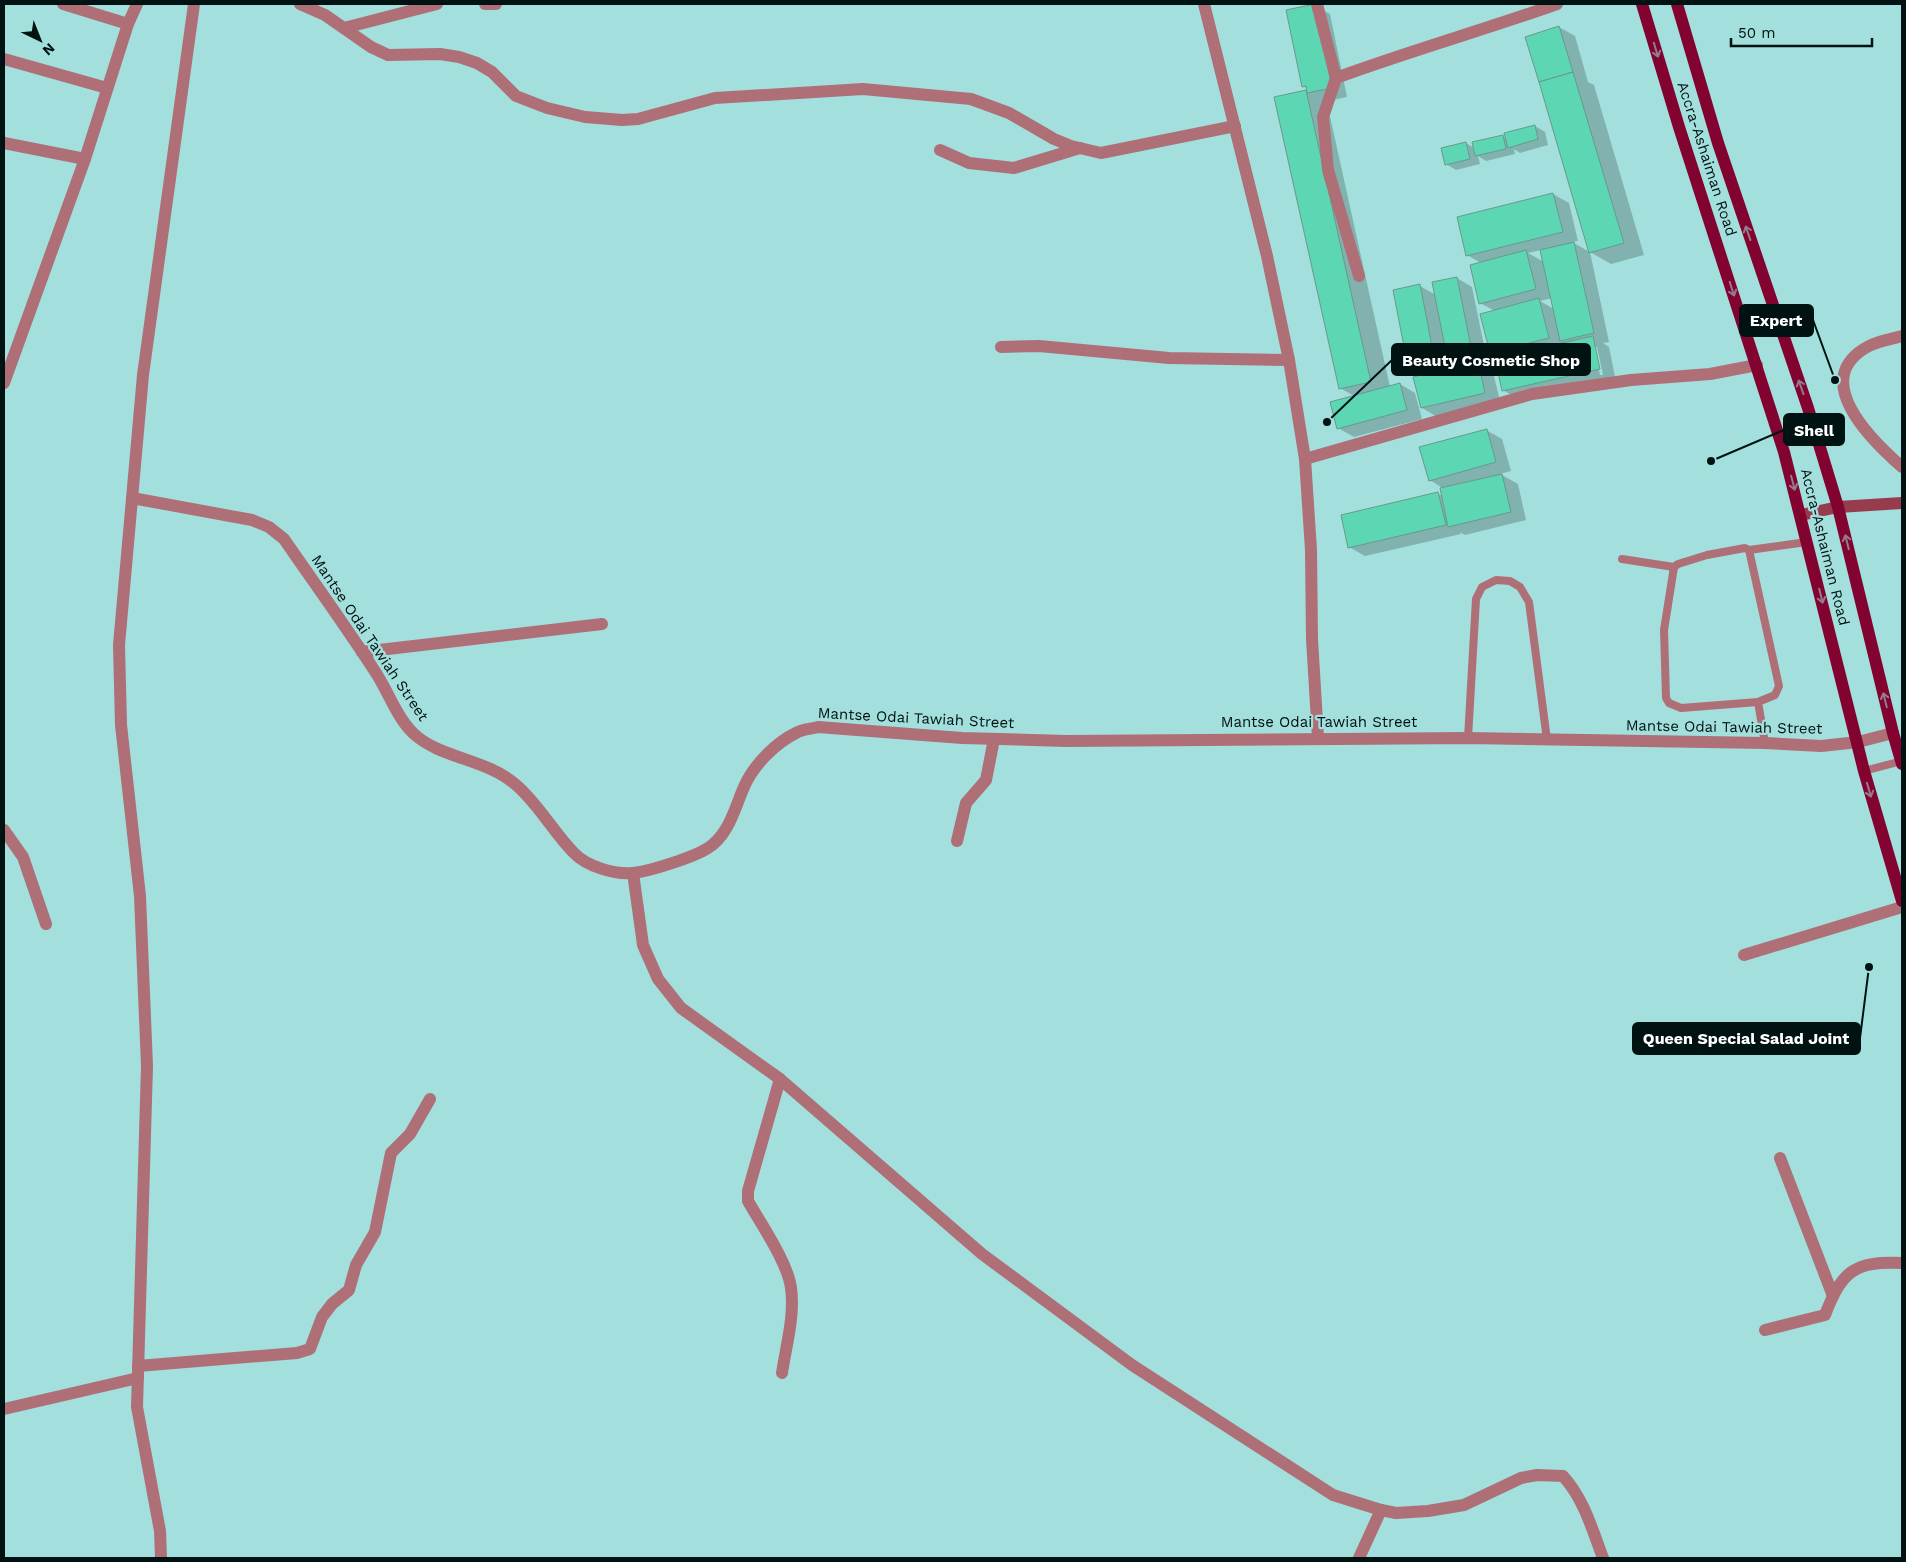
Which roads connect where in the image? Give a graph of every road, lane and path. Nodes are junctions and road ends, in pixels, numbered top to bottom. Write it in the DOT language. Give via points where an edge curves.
graph roads {
  1 [pos="63,4"];
  2 [pos="137,4"];
  3 [pos="194,4"];
  4 [pos="300,4"];
  5 [pos="438,4"];
  6 [pos="486,4"];
  7 [pos="496,4"];
  8 [pos="1204,4"];
  9 [pos="1318,4"];
  10 [pos="1557,4"];
  11 [pos="1642,4"];
  12 [pos="1677,4"];
  13 [pos="128,24"];
  14 [pos="344,28"];
  15 [pos="4,59"];
  16 [pos="1336,78"];
  17 [pos="107,88"];
  18 [pos="1235,126"];
  19 [pos="4,143"];
  20 [pos="1080,148"];
  21 [pos="940,150"];
  22 [pos="85,160"];
  23 [pos="1359,276"];
  24 [pos="1902,336"];
  25 [pos="1001,347"];
  26 [pos="1289,360"];
  27 [pos="1756,365"];
  28 [pos="4,383"];
  29 [pos="1304,459"];
  30 [pos="1902,467"];
  31 [pos="132,498"];
  32 [pos="1902,503"];
  33 [pos="1838,507"];
  34 [pos="1801,515"];
  35 [pos="1807,542"];
  36 [pos="1749,550"];
  37 [pos="1622,559"];
  38 [pos="1674,567"];
  39 [pos="602,624"];
  40 [pos="362,652"];
  41 [pos="1758,702"];
  42 [pos="1892,733"];
  43 [pos="1318,738"];
  44 [pos="1468,738"];
  45 [pos="994,739"];
  46 [pos="1548,740"];
  47 [pos="1858,742"];
  48 [pos="1765,743"];
  49 [pos="1902,762"];
  50 [pos="1864,770"];
  51 [pos="4,830"];
  52 [pos="957,842"];
  53 [pos="633,873"];
  54 [pos="1902,901"];
  55 [pos="1902,907"];
  56 [pos="46,924"];
  57 [pos="1744,955"];
  58 [pos="780,1079"];
  59 [pos="430,1099"];
  60 [pos="1780,1158"];
  61 [pos="1902,1263"];
  62 [pos="1833,1296"];
  63 [pos="1765,1330"];
  64 [pos="138,1372"];
  65 [pos="782,1373"];
  66 [pos="4,1408"];
  67 [pos="1381,1510"];
  68 [pos="161,1558"];
  69 [pos="1359,1558"];
  70 [pos="1603,1558"];
  1 -- 13 [label="street"];
  2 -- 13 [label="street"];
  3 -- 31 [label="street" via="143,375"];
  4 -- 14 [label="street"];
  5 -- 14 [label="street"];
  6 -- 7 [label="street"];
  8 -- 18 [label="street"];
  9 -- 16 [label="street"];
  10 -- 16 [label="street"];
  11 -- 27 [label="main road, Accra-Ashaiman Road, one-way"];
  33 -- 12 [label="main road, Accra-Ashaiman Road, one-way" via="1808,408 1718,143"];
  13 -- 17 [label="street"];
  14 -- 20 [label="street" via="388,55 440,54 477,63 492,72 516,96 585,117 638,119 715,98 863,89 971,99 1009,113 1054,139"];
  15 -- 17 [label="street"];
  16 -- 23 [label="street" via="1323,117 1328,170"];
  17 -- 22 [label="street"];
  18 -- 20 [label="street" via="1121,150 1101,152"];
  18 -- 26 [label="street"];
  19 -- 22 [label="street"];
  20 -- 21 [label="street" via="1014,168 970,163"];
  22 -- 28 [label="street"];
  24 -- 30 [label="street" via="1870,346 1855,356 1843,371 1842,386 1853,412 1884,452"];
  25 -- 26 [label="street" via="1039,346 1169,358"];
  26 -- 29 [label="street"];
  27 -- 29 [label="street" via="1710,374 1631,380 1532,394"];
  27 -- 34 [label="main road, Accra-Ashaiman Road, one-way"];
  29 -- 43 [label="street"];
  31 -- 40 [label="street, Mantse Odai Tawiah Street" via="252,520 268,527 284,539"];
  31 -- 64 [label="street" via="122,602 119,682 140,896 147,1066"];
  32 -- 33 [label="street"];
  33 -- 34 [label="street"];
  42 -- 33 [label="main road, Accra-Ashaiman Road, one-way"];
  34 -- 35 [label="main road, Accra-Ashaiman Road"];
  35 -- 36 [label="lane"];
  35 -- 47 [label="main road, Accra-Ashaiman Road, one-way"];
  36 -- 38 [label="lane" via="1707,554"];
  36 -- 41 [label="lane" via="1779,686 1775,695"];
  37 -- 38 [label="lane"];
  38 -- 41 [label="lane" via="1664,630 1668,703 1681,708"];
  39 -- 40 [label="street"];
  40 -- 53 [label="street, Mantse Odai Tawiah Street" via="415,735 507,777 522,789 574,854 585,862"];
  41 -- 48 [label="lane"];
  42 -- 47 [label="street, Mantse Odai Tawiah Street"];
  42 -- 49 [label="main road, Accra-Ashaiman Road"];
  43 -- 44 [label="street, Mantse Odai Tawiah Street"];
  43 -- 45 [label="street, Mantse Odai Tawiah Street"];
  44 -- 46 [label="street, Mantse Odai Tawiah Street"];
  44 -- 46 [label="lane" via="1476,599 1482,588 1496,580 1510,581 1520,587 1529,602"];
  45 -- 52 [label="street" via="986,780 966,803"];
  45 -- 53 [label="street, Mantse Odai Tawiah Street" via="818,727 797,732 779,743 761,762 745,784 724,832 709,847 688,857"];
  46 -- 48 [label="street, Mantse Odai Tawiah Street"];
  47 -- 48 [label="street, Mantse Odai Tawiah Street" via="1821,746"];
  47 -- 50 [label="main road, Accra-Ashaiman Road"];
  49 -- 50 [label="lane"];
  50 -- 54 [label="main road, Accra-Ashaiman Road, one-way"];
  51 -- 56 [label="street" via="23,857"];
  53 -- 58 [label="street" via="643,946 658,979 682,1008"];
  55 -- 57 [label="street"];
  58 -- 65 [label="street" via="748,1191 748,1201 785,1270 791,1289"];
  58 -- 67 [label="street" via="982,1254 1132,1365 1333,1495"];
  59 -- 64 [label="street" via="410,1134 391,1154 374,1232 356,1265 348,1290 322,1318 310,1349"];
  60 -- 62 [label="street"];
  61 -- 62 [label="street" via="1880,1262 1862,1266 1845,1276"];
  62 -- 63 [label="street" via="1825,1315"];
  64 -- 66 [label="street"];
  64 -- 68 [label="street" via="139,1422 156,1504"];
  67 -- 69 [label="street"];
  67 -- 70 [label="street" via="1396,1513 1464,1505 1521,1478 1563,1476 1579,1498"];
}
